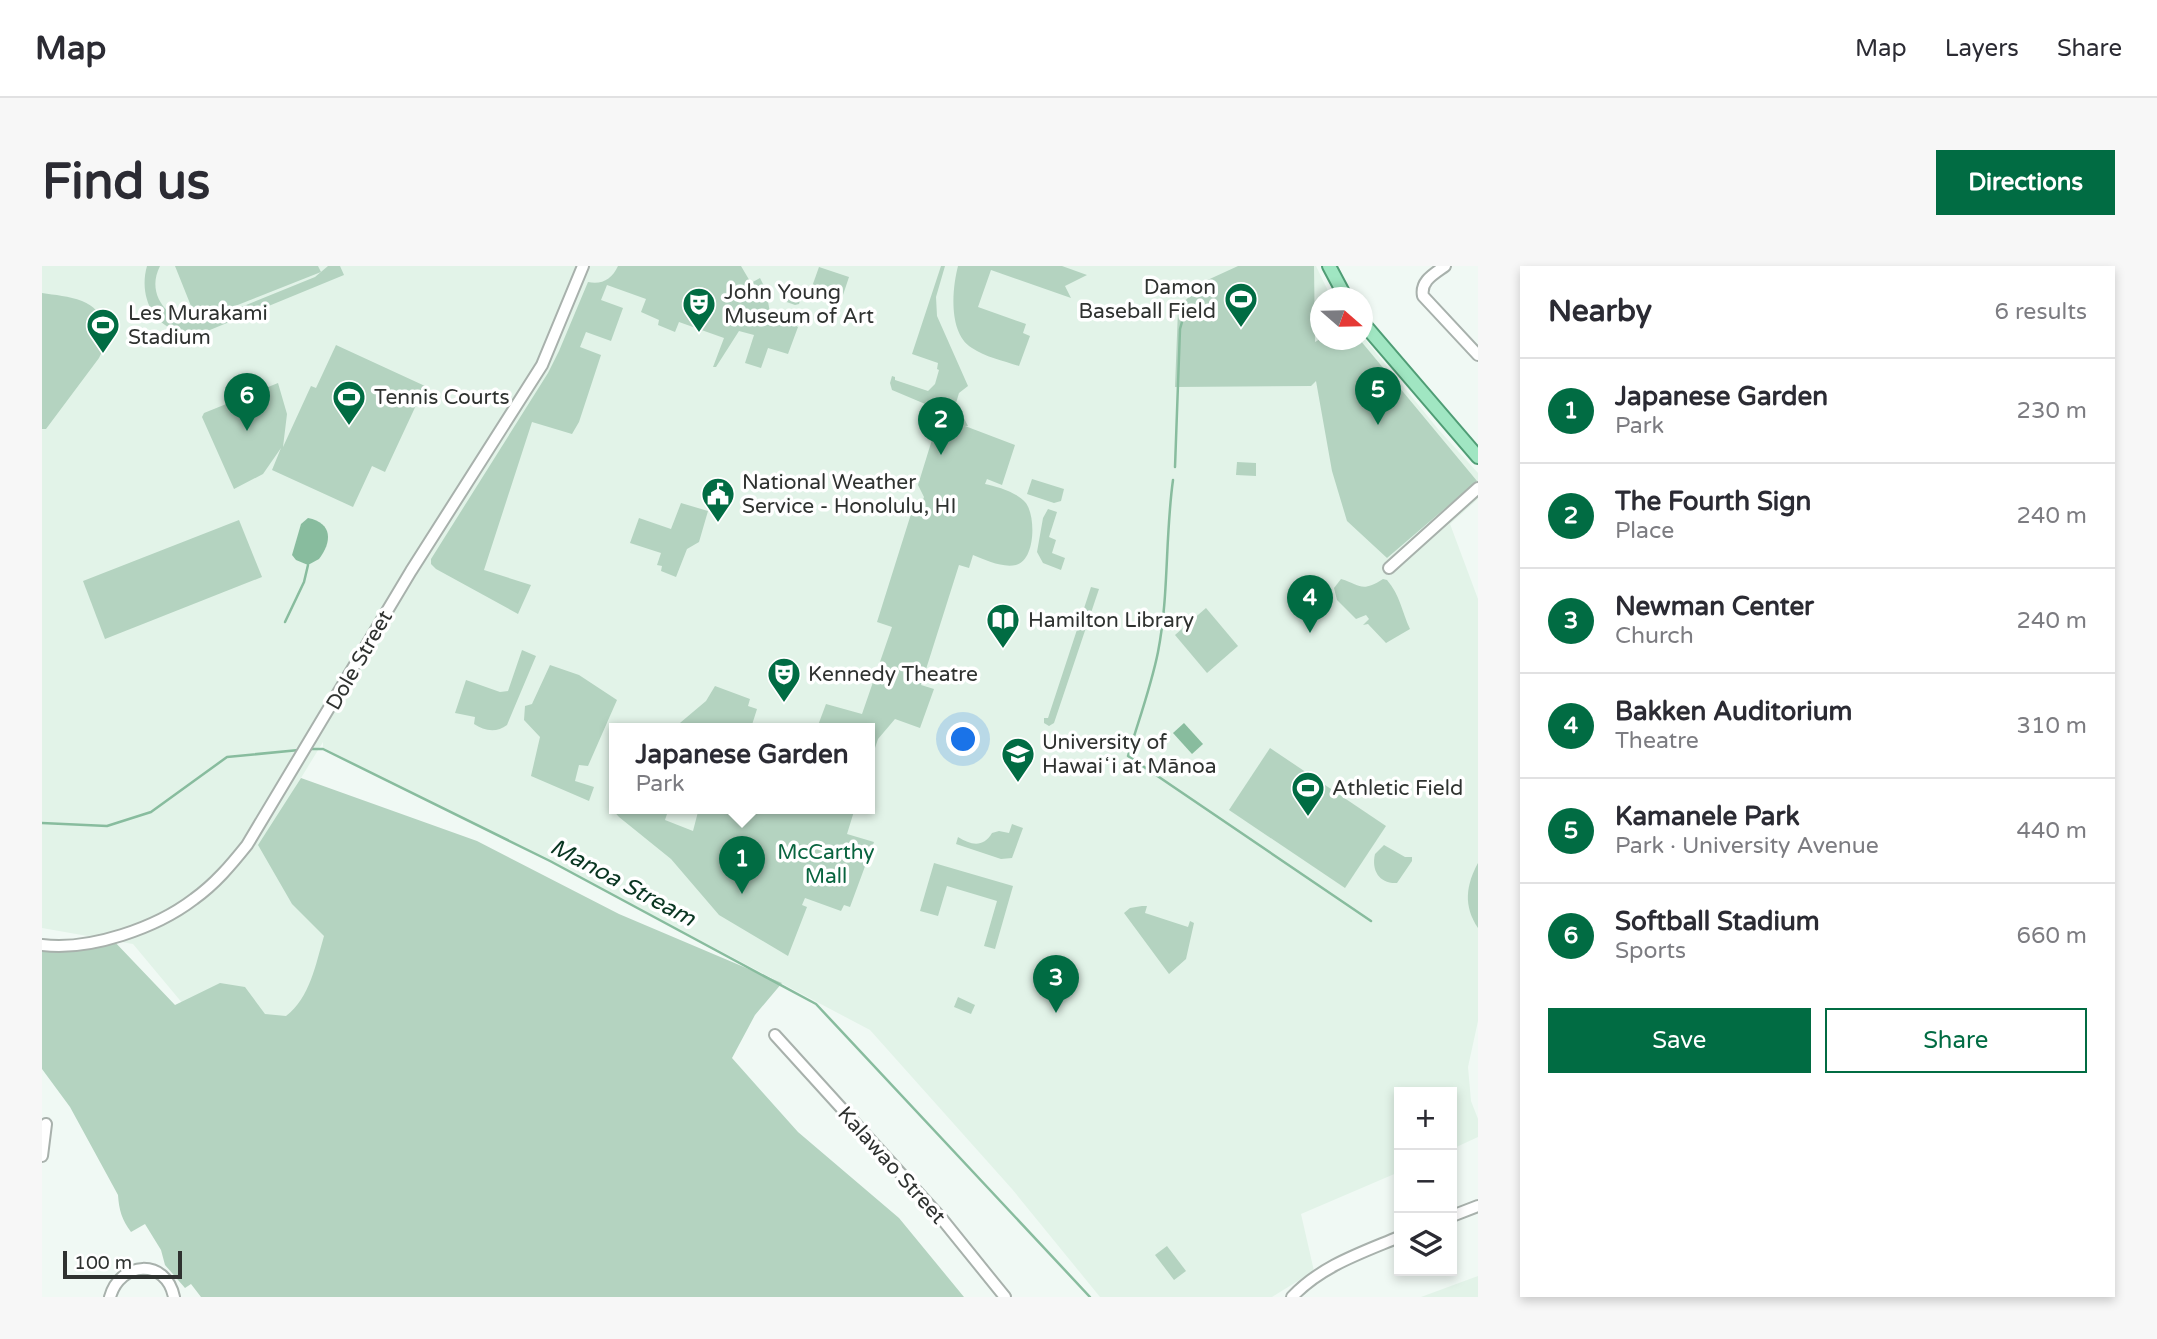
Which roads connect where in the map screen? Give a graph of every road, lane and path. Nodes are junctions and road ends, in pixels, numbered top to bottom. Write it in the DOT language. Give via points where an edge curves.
graph roads {
  1 [pos="583,266"];
  2 [pos="1329,266"];
  3 [pos="1444,266"];
  4 [pos="1340,287"];
  5 [pos="1373,335"];
  6 [pos="1478,355"];
  7 [pos="1478,457"];
  8 [pos="1478,488"];
  9 [pos="1389,568"];
  10 [pos="42,945"];
  11 [pos="775,1035"];
  12 [pos="46,1125"];
  13 [pos="42,1156"];
  14 [pos="1478,1206"];
  15 [pos="1457,1214"];
  16 [pos="1394,1239"];
  17 [pos="110,1297"];
  18 [pos="174,1297"];
  19 [pos="1005,1297"];
  20 [pos="1292,1297"];
  1 -- 10 [label="street, Dole Street" via="542,365 411,570 247,845 194,900 164,917 112,939 60,947"];
  2 -- 4 [label="main road"];
  3 -- 6 [label="street" via="1425,282 1423,296"];
  5 -- 7 [label="main road"];
  8 -- 9 [label="street"];
  11 -- 19 [label="street, Kalawao Street" via="942,1219"];
  12 -- 13 [label="street"];
  14 -- 15 [label="street"];
  16 -- 20 [label="street" via="1341,1261"];
  17 -- 18 [label="street" via="117,1281 147,1269 164,1276"];
}
